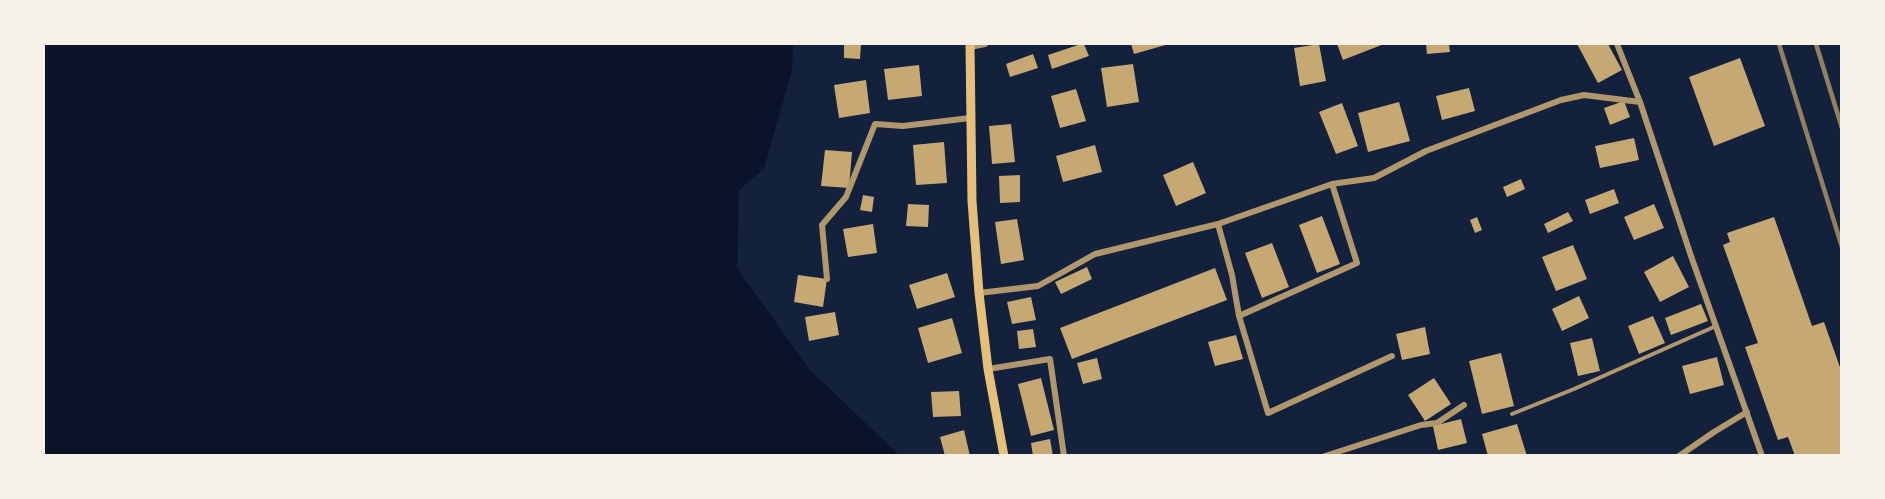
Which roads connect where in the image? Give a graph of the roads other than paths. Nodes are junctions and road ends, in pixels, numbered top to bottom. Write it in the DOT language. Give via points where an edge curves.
graph roads {
  1 [pos="985,44"];
  2 [pos="1617,44"];
  3 [pos="970,45"];
  4 [pos="1640,102"];
  5 [pos="970,118"];
  6 [pos="1332,184"];
  7 [pos="1218,224"];
  8 [pos="827,279"];
  9 [pos="979,293"];
  10 [pos="1239,316"];
  11 [pos="1716,326"];
  12 [pos="1392,356"];
  13 [pos="988,369"];
  14 [pos="1464,405"];
  15 [pos="1747,412"];
  16 [pos="1512,414"];
  17 [pos="1004,456"];
  18 [pos="1064,456"];
  19 [pos="1325,456"];
  20 [pos="1678,456"];
  21 [pos="1762,456"];
  1 -- 3 [label="street"];
  2 -- 4 [label="street"];
  3 -- 5 [label="main road"];
  4 -- 6 [label="street" via="1584,94 1561,100 1426,151 1374,178"];
  4 -- 11 [label="street"];
  5 -- 8 [label="street" via="903,126 875,124 846,197 822,225"];
  5 -- 9 [label="main road"];
  6 -- 7 [label="street"];
  6 -- 10 [label="street" via="1357,263"];
  7 -- 9 [label="street" via="1095,254 1038,286"];
  7 -- 10 [label="street" via="1233,275"];
  9 -- 13 [label="main road"];
  10 -- 12 [label="street" via="1268,413"];
  11 -- 15 [label="street"];
  11 -- 16 [label="lane"];
  13 -- 17 [label="main road"];
  13 -- 18 [label="street" via="1050,359"];
  14 -- 19 [label="street" via="1437,423"];
  15 -- 20 [label="street"];
  15 -- 21 [label="street"];
}
